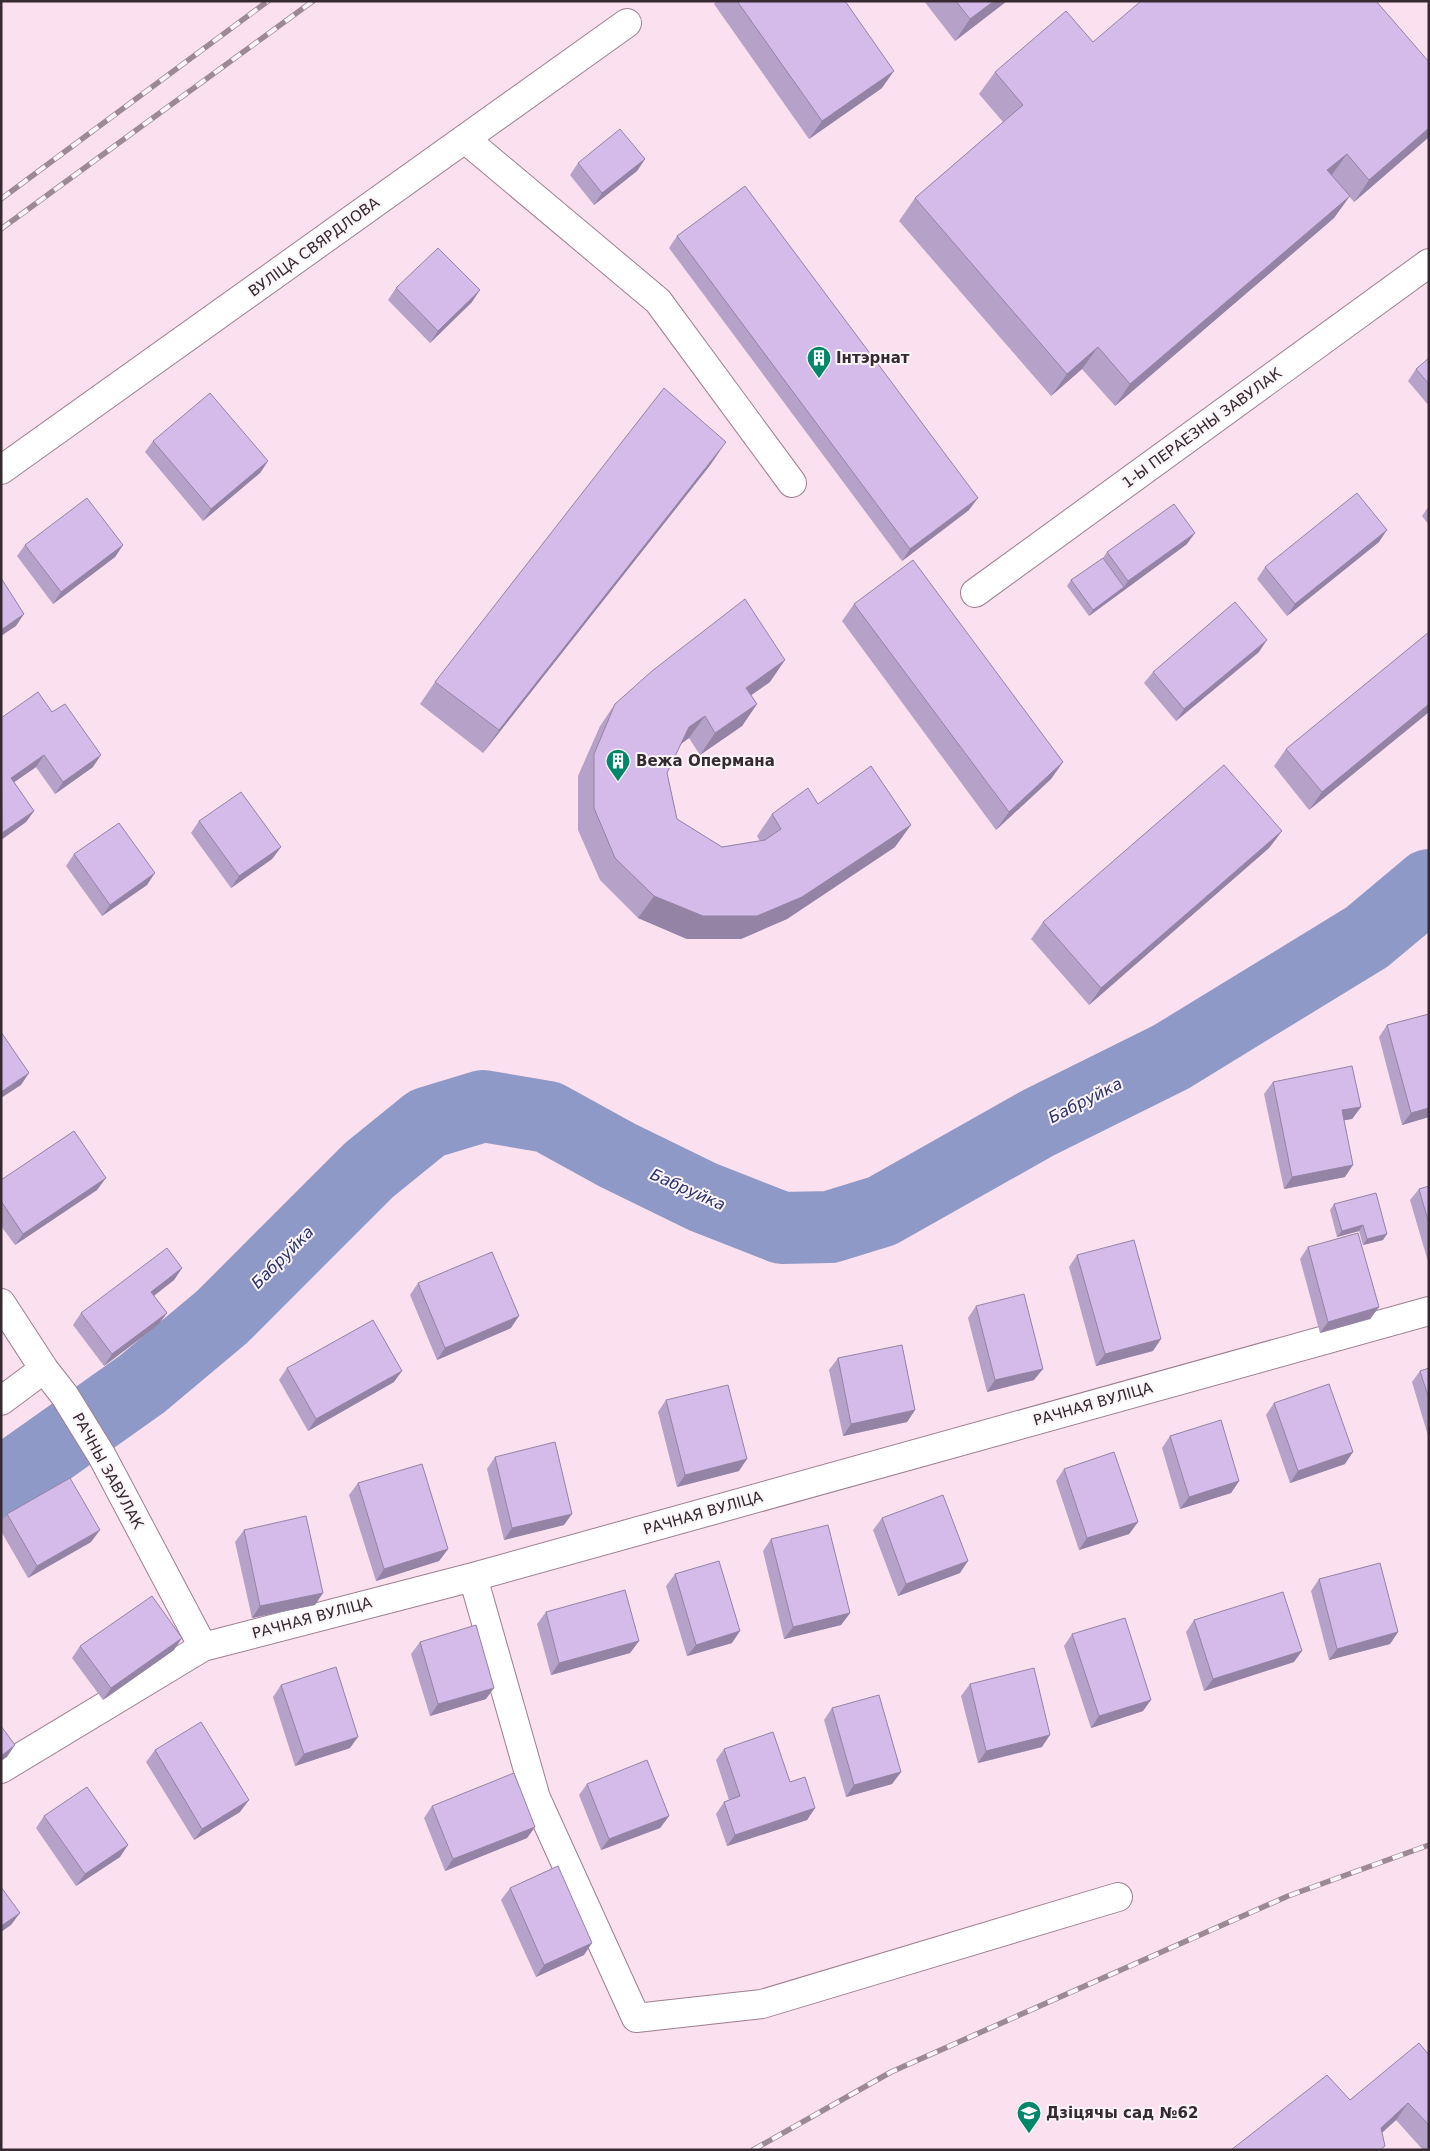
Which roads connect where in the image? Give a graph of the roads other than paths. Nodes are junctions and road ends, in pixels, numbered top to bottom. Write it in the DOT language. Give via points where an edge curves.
graph roads {
  1 [pos="627,23"];
  2 [pos="465,139"];
  3 [pos="1429,263"];
  4 [pos="1,470"];
  5 [pos="792,483"];
  6 [pos="975,593"];
  7 [pos="1,1303"];
  8 [pos="1429,1311"];
  9 [pos="44,1369"];
  10 [pos="1,1401"];
  11 [pos="473,1576"];
  12 [pos="203,1647"];
  13 [pos="1,1769"];
  14 [pos="1118,1898"];
  1 -- 2 [label="street, ВУЛІЦА СВЯРДЛОВА"];
  2 -- 4 [label="street, ВУЛІЦА СВЯРДЛОВА"];
  2 -- 5 [label="street" via="658,301"];
  3 -- 6 [label="street, 1-Ы ПЕРАЕЗНЫ ЗАВУЛАК"];
  7 -- 9 [label="street, РАЧНЫ ЗАВУЛАК"];
  8 -- 11 [label="street, РАЧНАЯ ВУЛІЦА"];
  9 -- 10 [label="street"];
  9 -- 12 [label="street, РАЧНЫ ЗАВУЛАК" via="102,1456"];
  11 -- 12 [label="street, РАЧНАЯ ВУЛІЦА"];
  11 -- 14 [label="street" via="536,1798 636,2018 762,2004"];
  12 -- 13 [label="street, РАЧНАЯ ВУЛІЦА"];
}
